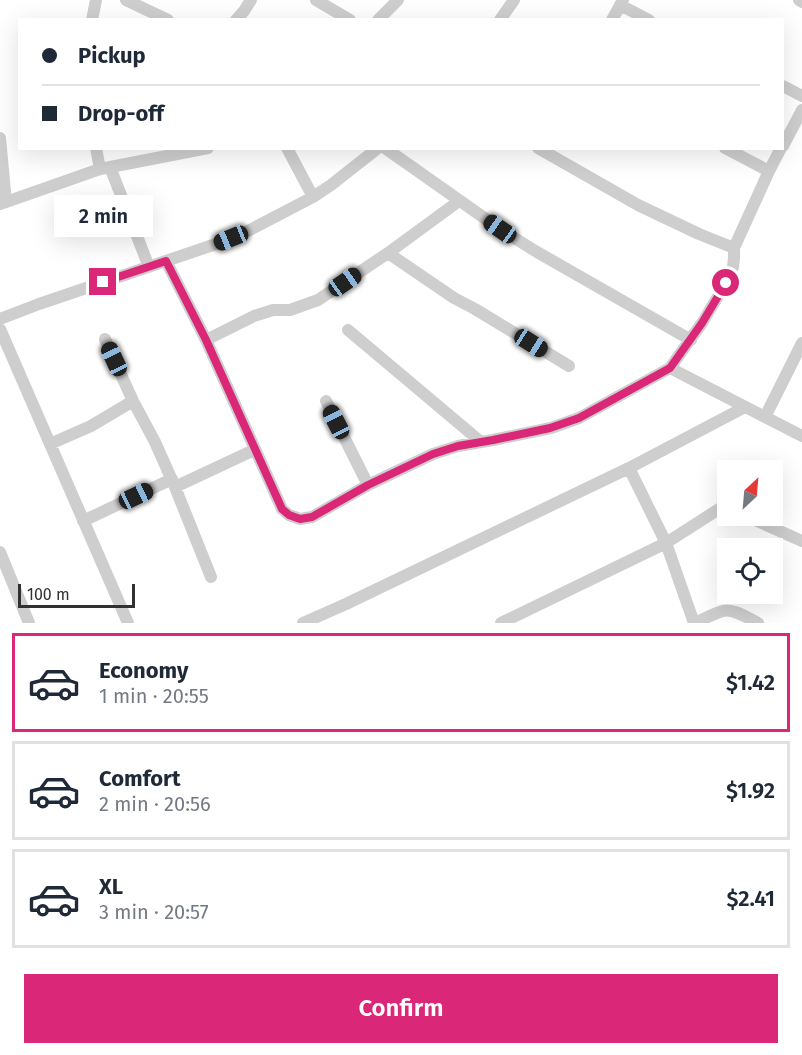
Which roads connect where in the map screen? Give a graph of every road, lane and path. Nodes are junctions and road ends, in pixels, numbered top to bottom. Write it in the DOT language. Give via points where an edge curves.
graph roads {
  1 [pos="96,0"];
  2 [pos="126,0"];
  3 [pos="251,0"];
  4 [pos="316,0"];
  5 [pos="398,0"];
  6 [pos="514,0"];
  7 [pos="621,2"];
  8 [pos="92,18"];
  9 [pos="164,18"];
  10 [pos="238,18"];
  11 [pos="347,18"];
  12 [pos="380,18"];
  13 [pos="501,18"];
  14 [pos="613,18"];
  15 [pos="647,18"];
  16 [pos="784,87"];
  17 [pos="802,96"];
  18 [pos="802,110"];
  19 [pos="0,138"];
  20 [pos="784,143"];
  21 [pos="97,150"];
  22 [pos="198,150"];
  23 [pos="288,150"];
  24 [pos="375,150"];
  25 [pos="388,150"];
  26 [pos="542,150"];
  27 [pos="729,150"];
  28 [pos="780,150"];
  29 [pos="105,168"];
  30 [pos="769,171"];
  31 [pos="313,197"];
  32 [pos="459,201"];
  33 [pos="3,203"];
  34 [pos="734,248"];
  35 [pos="388,253"];
  36 [pos="166,261"];
  37 [pos="149,267"];
  38 [pos="0,319"];
  39 [pos="0,329"];
  40 [pos="348,330"];
  41 [pos="105,339"];
  42 [pos="206,340"];
  43 [pos="691,340"];
  44 [pos="802,343"];
  45 [pos="569,366"];
  46 [pos="670,368"];
  47 [pos="133,401"];
  48 [pos="326,401"];
  49 [pos="745,407"];
  50 [pos="765,417"];
  51 [pos="802,436"];
  52 [pos="481,442"];
  53 [pos="50,444"];
  54 [pos="254,450"];
  55 [pos="630,468"];
  56 [pos="173,483"];
  57 [pos="368,485"];
  58 [pos="717,510"];
  59 [pos="83,521"];
  60 [pos="769,526"];
  61 [pos="802,540"];
  62 [pos="666,543"];
  63 [pos="0,552"];
  64 [pos="211,577"];
  65 [pos="326,619"];
  66 [pos="29,623"];
  67 [pos="128,623"];
  68 [pos="303,623"];
  69 [pos="501,623"];
  70 [pos="695,623"];
  71 [pos="758,623"];
  1 -- 8 [label="street"];
  2 -- 9 [label="street"];
  3 -- 10 [label="street"];
  4 -- 11 [label="street"];
  5 -- 12 [label="street"];
  6 -- 13 [label="street"];
  7 -- 14 [label="street"];
  7 -- 15 [label="street"];
  16 -- 17 [label="street"];
  18 -- 20 [label="street"];
  19 -- 33 [label="street"];
  21 -- 29 [label="street"];
  22 -- 29 [label="street"];
  23 -- 31 [label="street"];
  24 -- 31 [label="street"];
  25 -- 32 [label="street"];
  26 -- 34 [label="street" via="638,205"];
  27 -- 30 [label="street"];
  28 -- 30 [label="street"];
  29 -- 33 [label="street"];
  29 -- 37 [label="street"];
  30 -- 34 [label="street"];
  31 -- 36 [label="street" via="246,232"];
  32 -- 35 [label="street"];
  32 -- 43 [label="street" via="537,252"];
  34 -- 43 [label="street" via="733,267 726,283"];
  35 -- 42 [label="street" via="318,300 254,316"];
  35 -- 45 [label="street" via="454,298"];
  36 -- 37 [label="street"];
  36 -- 42 [label="street"];
  37 -- 38 [label="street"];
  39 -- 53 [label="street"];
  40 -- 52 [label="street"];
  41 -- 47 [label="street"];
  42 -- 54 [label="street"];
  43 -- 46 [label="street"];
  44 -- 50 [label="street"];
  46 -- 49 [label="street"];
  46 -- 52 [label="street" via="565,424"];
  47 -- 53 [label="street"];
  47 -- 56 [label="street"];
  48 -- 57 [label="street"];
  49 -- 50 [label="street"];
  49 -- 55 [label="street"];
  50 -- 51 [label="street"];
  52 -- 57 [label="street" via="433,454"];
  53 -- 59 [label="street"];
  54 -- 56 [label="street"];
  54 -- 57 [label="street" via="282,509 300,519 312,517"];
  55 -- 62 [label="street"];
  55 -- 65 [label="street"];
  56 -- 59 [label="street"];
  56 -- 64 [label="street"];
  58 -- 62 [label="street"];
  59 -- 67 [label="street"];
  60 -- 61 [label="street"];
  62 -- 69 [label="street"];
  62 -- 70 [label="street"];
  63 -- 66 [label="street"];
  65 -- 68 [label="street"];
  70 -- 71 [label="street" via="724,610 739,612"];
}
